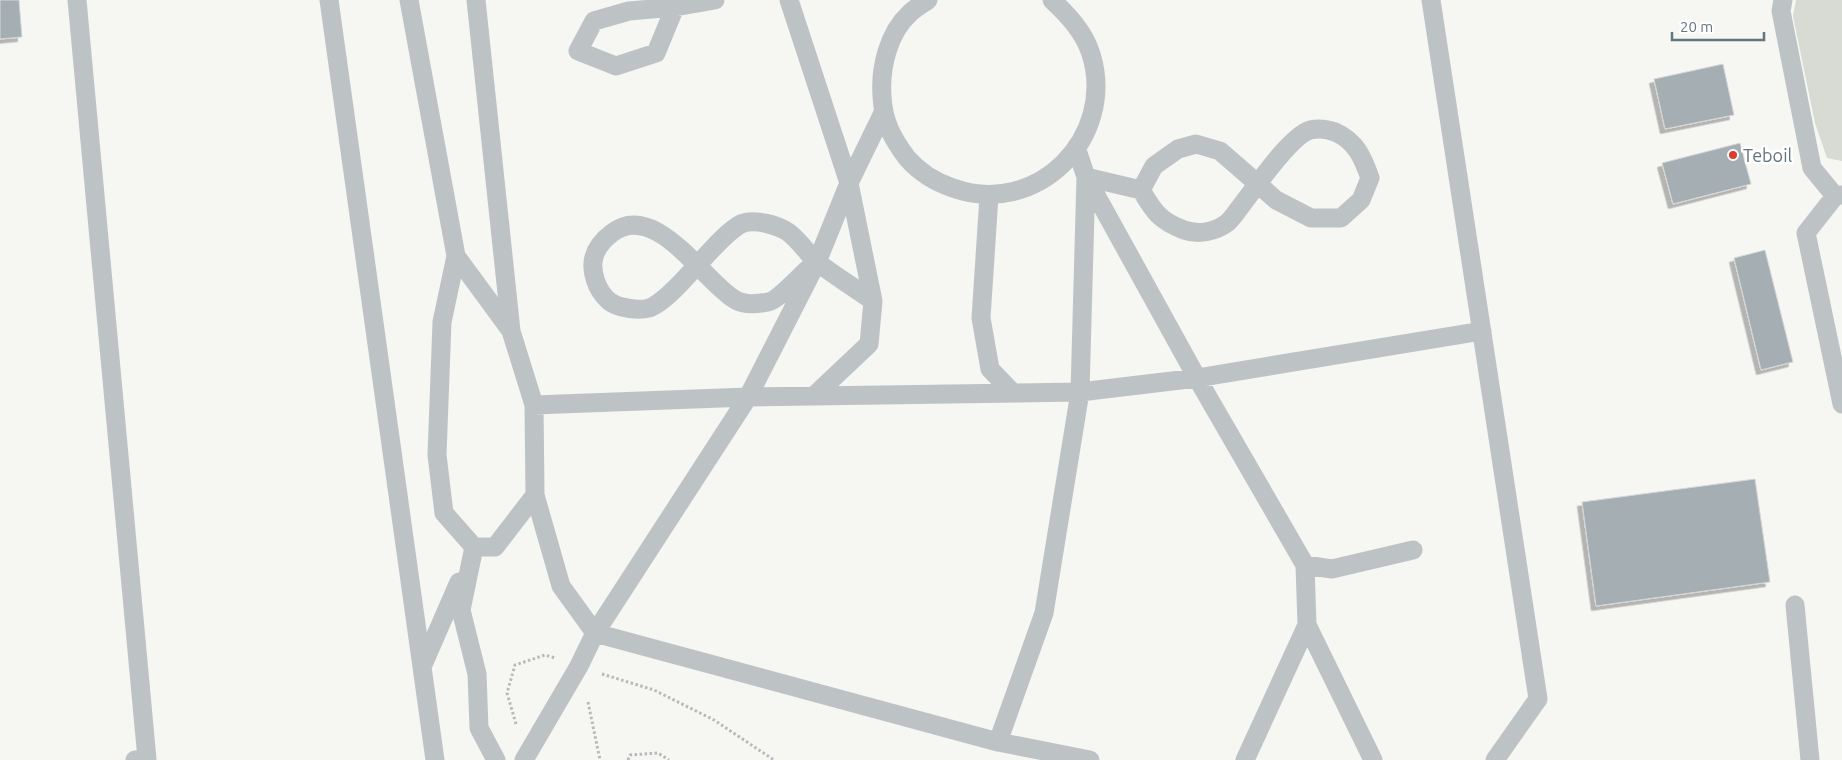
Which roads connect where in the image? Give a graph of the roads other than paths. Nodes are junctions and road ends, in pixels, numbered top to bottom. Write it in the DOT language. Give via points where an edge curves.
graph roads {
  1 [pos="77,0"];
  2 [pos="329,0"];
  3 [pos="409,0"];
  4 [pos="476,0"];
  5 [pos="714,0"];
  6 [pos="789,0"];
  7 [pos="928,0"];
  8 [pos="1052,0"];
  9 [pos="1431,0"];
  10 [pos="1783,0"];
  11 [pos="677,4"];
  12 [pos="883,113"];
  13 [pos="1077,150"];
  14 [pos="1086,177"];
  15 [pos="849,184"];
  16 [pos="1258,184"];
  17 [pos="1141,190"];
  18 [pos="989,196"];
  19 [pos="1839,196"];
  20 [pos="456,256"];
  21 [pos="817,262"];
  22 [pos="698,265"];
  23 [pos="873,301"];
  24 [pos="511,331"];
  25 [pos="1482,331"];
  26 [pos="1197,378"];
  27 [pos="1080,392"];
  28 [pos="1013,393"];
  29 [pos="814,396"];
  30 [pos="748,397"];
  31 [pos="1842,404"];
  32 [pos="534,405"];
  33 [pos="535,495"];
  34 [pos="474,546"];
  35 [pos="1412,550"];
  36 [pos="1305,565"];
  37 [pos="1795,605"];
  38 [pos="1307,625"];
  39 [pos="596,634"];
  40 [pos="422,667"];
  41 [pos="998,742"];
  42 [pos="524,759"];
  43 [pos="135,760"];
  44 [pos="435,760"];
  45 [pos="496,760"];
  46 [pos="1090,760"];
  47 [pos="1245,760"];
  48 [pos="1373,760"];
  49 [pos="1495,760"];
  50 [pos="1810,760"];
  1 -- 43 [label="lane" via="147,759"];
  2 -- 40 [label="lane"];
  3 -- 20 [label="lane"];
  4 -- 24 [label="lane"];
  5 -- 11 [label="lane"];
  6 -- 15 [label="lane"];
  7 -- 12 [label="lane" via="909,13 888,45 880,76"];
  8 -- 13 [label="lane" via="1072,19 1091,53 1096,80 1092,117"];
  9 -- 25 [label="lane"];
  10 -- 19 [label="lane" via="1781,11 1812,168"];
  11 -- 11 [label="lane" via="656,53 616,66 578,51 594,21 629,11"];
  12 -- 15 [label="lane"];
  12 -- 18 [label="lane" via="893,139 915,168 936,182 970,194"];
  13 -- 14 [label="lane"];
  13 -- 18 [label="lane" via="1051,175 1024,190"];
  14 -- 17 [label="lane"];
  14 -- 26 [label="lane"];
  14 -- 27 [label="lane"];
  15 -- 21 [label="lane"];
  15 -- 23 [label="lane"];
  16 -- 16 [label="lane" via="1284,151 1308,130 1327,128 1348,137 1363,158 1370,178 1361,200 1341,218 1311,218 1276,200"];
  16 -- 17 [label="lane" via="1220,151 1196,144 1178,149 1154,166"];
  16 -- 17 [label="lane" via="1228,223 1210,231 1193,233 1155,214"];
  18 -- 28 [label="lane" via="981,318 990,369"];
  19 -- 31 [label="lane" via="1806,233"];
  20 -- 24 [label="lane"];
  20 -- 34 [label="lane" via="442,322 437,455 444,513"];
  21 -- 22 [label="lane" via="771,302 750,303 736,300"];
  21 -- 22 [label="lane" via="788,232 761,222 742,224"];
  21 -- 23 [label="lane"];
  21 -- 30 [label="lane"];
  22 -- 22 [label="lane" via="650,308 630,308 609,302 594,279 594,256 603,240 621,226 644,226 666,236"];
  23 -- 29 [label="lane" via="869,344"];
  24 -- 32 [label="lane"];
  25 -- 26 [label="lane"];
  25 -- 49 [label="lane" via="1538,699"];
  26 -- 27 [label="lane"];
  26 -- 36 [label="lane"];
  27 -- 28 [label="lane"];
  27 -- 41 [label="lane" via="1044,613"];
  28 -- 29 [label="lane"];
  29 -- 30 [label="lane"];
  30 -- 32 [label="lane"];
  30 -- 39 [label="lane"];
  32 -- 33 [label="lane"];
  33 -- 34 [label="lane" via="495,546"];
  33 -- 39 [label="lane" via="561,586"];
  34 -- 40 [label="lane"];
  34 -- 45 [label="lane" via="461,610 477,674 479,728"];
  35 -- 36 [label="lane" via="1332,569"];
  36 -- 38 [label="lane"];
  37 -- 50 [label="lane"];
  38 -- 47 [label="lane"];
  38 -- 48 [label="lane"];
  39 -- 41 [label="lane"];
  39 -- 42 [label="lane"];
  40 -- 44 [label="lane"];
  41 -- 46 [label="lane"];
}
